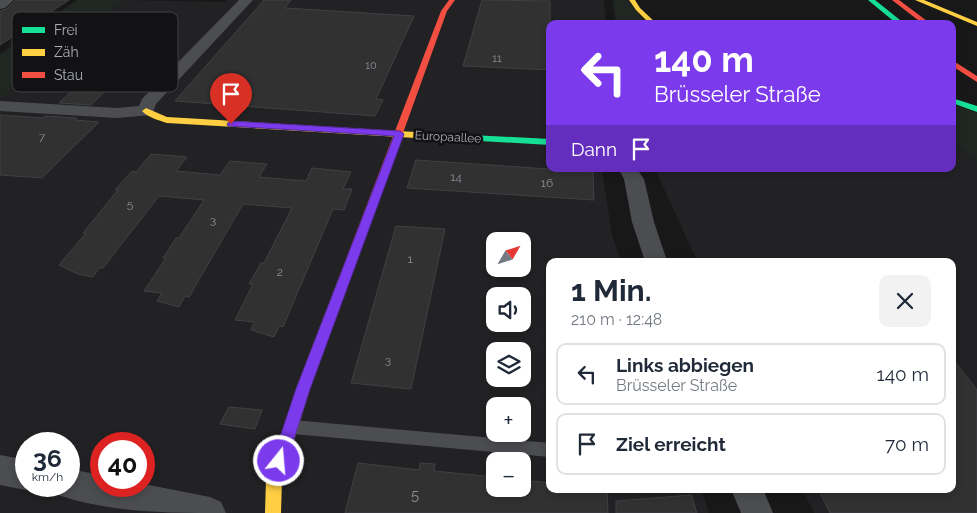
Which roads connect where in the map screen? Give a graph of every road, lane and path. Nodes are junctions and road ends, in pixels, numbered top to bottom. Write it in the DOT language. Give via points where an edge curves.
graph roads {
  1 [pos="8,0"];
  2 [pos="246,0"];
  3 [pos="452,0"];
  4 [pos="632,0"];
  5 [pos="644,0"];
  6 [pos="895,0"];
  7 [pos="917,0"];
  8 [pos="0,4"];
  9 [pos="865,4"];
  10 [pos="650,20"];
  11 [pos="660,20"];
  12 [pos="895,20"];
  13 [pos="922,20"];
  14 [pos="944,20"];
  15 [pos="977,24"];
  16 [pos="956,65"];
  17 [pos="178,71"];
  18 [pos="977,80"];
  19 [pos="158,92"];
  20 [pos="956,101"];
  21 [pos="0,106"];
  22 [pos="977,109"];
  23 [pos="146,111"];
  24 [pos="400,134"];
  25 [pos="546,142"];
  26 [pos="630,172"];
  27 [pos="655,258"];
  28 [pos="290,427"];
  29 [pos="546,450"];
  30 [pos="0,470"];
  31 [pos="15,473"];
  32 [pos="80,486"];
  33 [pos="749,493"];
  34 [pos="210,513"];
  35 [pos="272,513"];
  36 [pos="757,513"];
  1 -- 8 [label="street"];
  2 -- 17 [label="street"];
  3 -- 24 [label="main road, Europaallee" via="444,11"];
  4 -- 10 [label="main road"];
  5 -- 11 [label="main road" via="647,8"];
  6 -- 13 [label="main road"];
  7 -- 14 [label="main road"];
  7 -- 15 [label="main road"];
  9 -- 12 [label="main road"];
  16 -- 18 [label="main road"];
  19 -- 23 [label="street" via="148,102"];
  20 -- 22 [label="main road"];
  21 -- 23 [label="street" via="117,114"];
  23 -- 24 [label="main road" via="166,120"];
  24 -- 25 [label="main road, Europaallee"];
  24 -- 28 [label="main road"];
  26 -- 27 [label="street"];
  28 -- 29 [label="lane"];
  28 -- 35 [label="main road" via="274,479"];
  30 -- 31 [label="street"];
  32 -- 34 [label="street"];
  33 -- 36 [label="street"];
}
